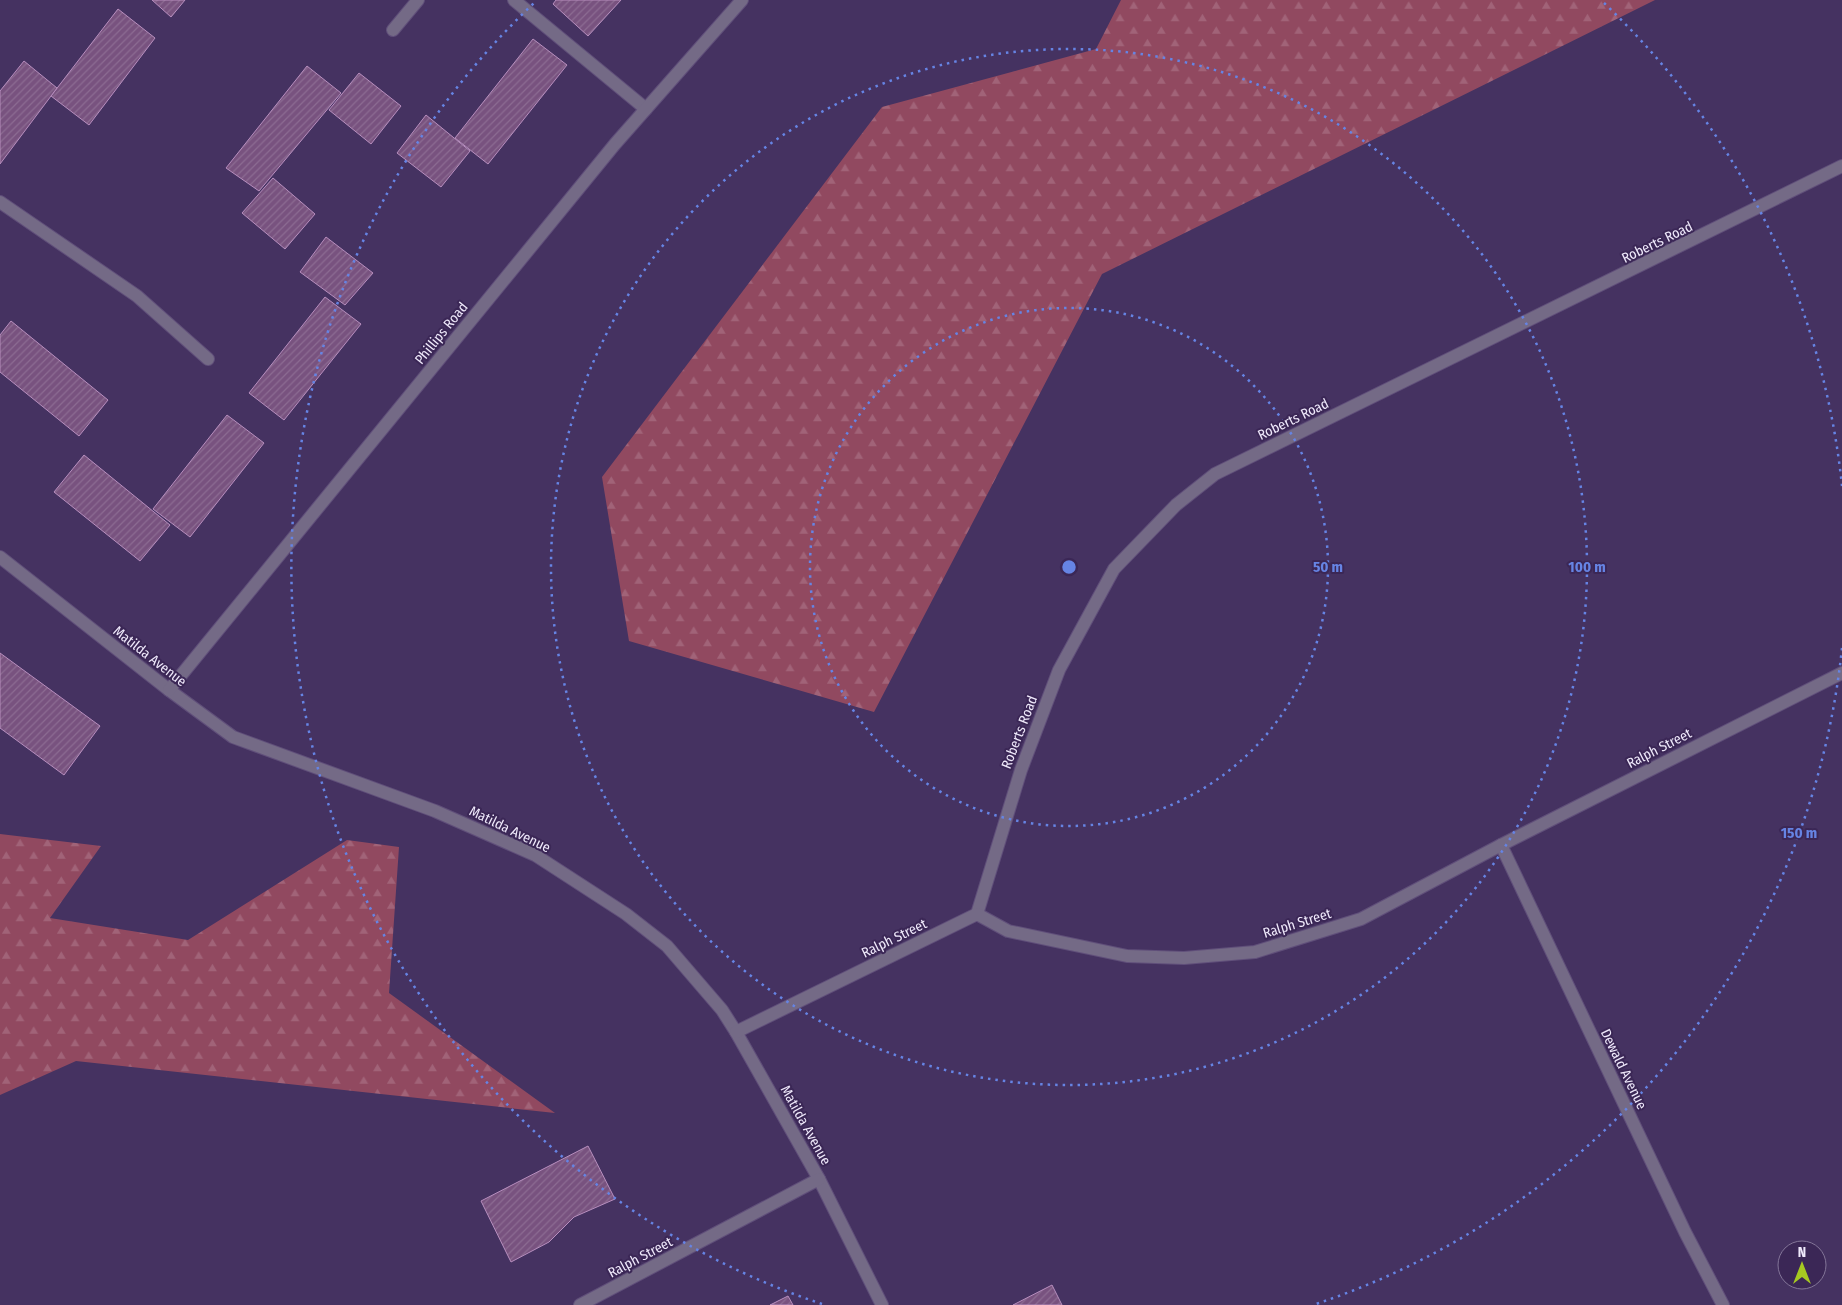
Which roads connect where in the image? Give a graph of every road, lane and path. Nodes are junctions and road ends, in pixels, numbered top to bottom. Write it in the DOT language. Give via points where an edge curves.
graph roads {
  1 [pos="418,0"];
  2 [pos="514,0"];
  3 [pos="742,0"];
  4 [pos="393,30"];
  5 [pos="646,109"];
  6 [pos="1842,166"];
  7 [pos="0,202"];
  8 [pos="208,359"];
  9 [pos="0,557"];
  10 [pos="1842,673"];
  11 [pos="169,690"];
  12 [pos="1501,845"];
  13 [pos="977,914"];
  14 [pos="736,1032"];
  15 [pos="819,1179"];
  16 [pos="580,1305"];
  17 [pos="882,1305"];
  18 [pos="1723,1305"];
  1 -- 4 [label="street"];
  2 -- 5 [label="street"];
  3 -- 5 [label="street, Phillips Road"];
  5 -- 11 [label="street, Phillips Road"];
  6 -- 13 [label="street, Roberts Road" via="1215,474 1176,505 1114,569 1059,670 1021,770"];
  7 -- 8 [label="street" via="137,296"];
  9 -- 11 [label="street, Matilda Avenue"];
  10 -- 12 [label="street, Ralph Street"];
  11 -- 14 [label="street, Matilda Avenue" via="233,737 435,810 535,855 626,914 667,946 722,1010"];
  12 -- 13 [label="street, Ralph Street" via="1361,919 1255,952 1184,958 1126,956 1008,931"];
  12 -- 18 [label="street, Dewald Avenue"];
  13 -- 14 [label="street, Ralph Street"];
  14 -- 15 [label="street, Matilda Avenue"];
  15 -- 16 [label="street, Ralph Street"];
  15 -- 17 [label="street, Matilda Avenue"];
}
